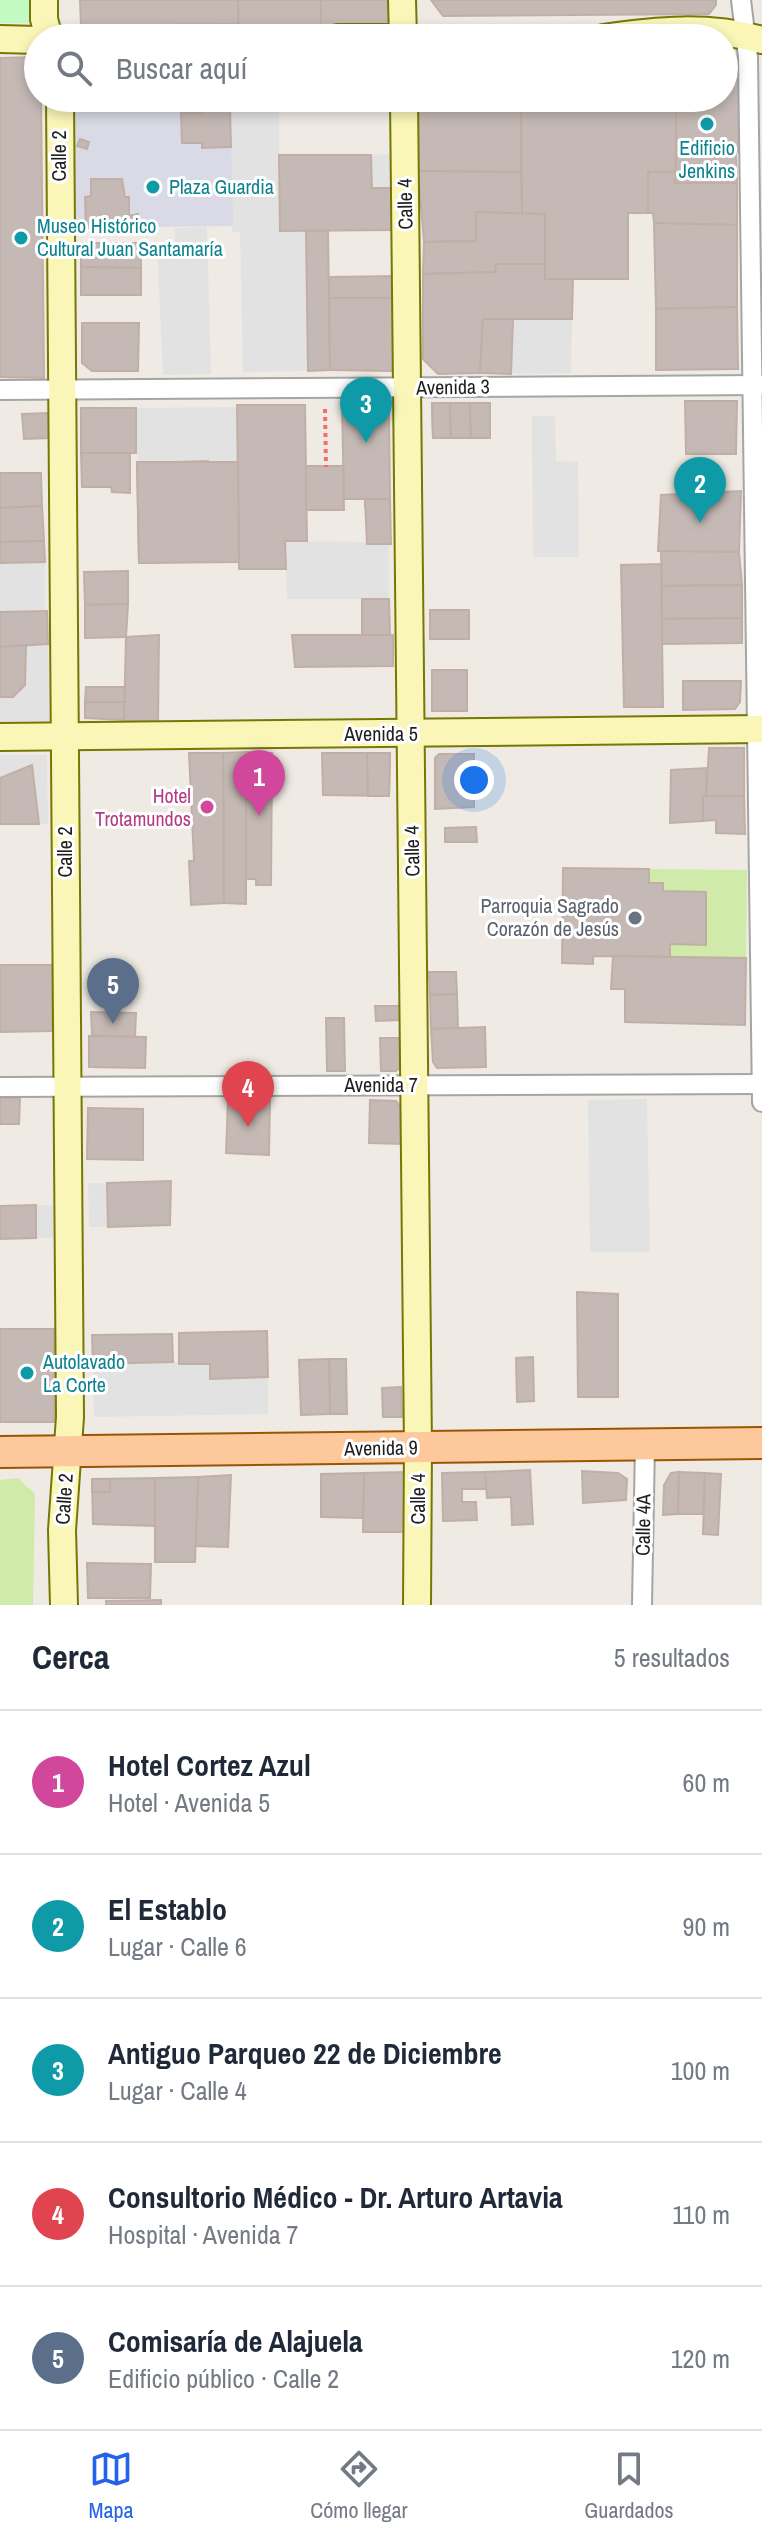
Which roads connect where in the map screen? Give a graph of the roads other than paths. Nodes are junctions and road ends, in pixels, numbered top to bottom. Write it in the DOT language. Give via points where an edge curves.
graph roads {
  1 [pos="44,0"];
  2 [pos="402,0"];
  3 [pos="741,0"];
  4 [pos="45,24"];
  5 [pos="403,24"];
  6 [pos="754,37"];
  7 [pos="0,39"];
  8 [pos="24,40"];
  9 [pos="60,112"];
  10 [pos="404,112"];
  11 [pos="757,385"];
  12 [pos="407,388"];
  13 [pos="0,390"];
  14 [pos="60,390"];
  15 [pos="760,729"];
  16 [pos="411,734"];
  17 [pos="64,736"];
  18 [pos="0,737"];
  19 [pos="762,1084"];
  20 [pos="414,1085"];
  21 [pos="0,1087"];
  22 [pos="66,1087"];
  23 [pos="762,1102"];
  24 [pos="762,1443"];
  25 [pos="645,1444"];
  26 [pos="418,1447"];
  27 [pos="68,1451"];
  28 [pos="0,1452"];
  29 [pos="64,1605"];
  30 [pos="417,1605"];
  31 [pos="642,1605"];
  1 -- 4 [label="street"];
  2 -- 5 [label="street"];
  3 -- 6 [label="street"];
  6 -- 11 [label="street"];
  7 -- 8 [label="street"];
  9 -- 14 [label="street, Calle 2"];
  10 -- 12 [label="street, Calle 4"];
  11 -- 12 [label="street, Avenida 3"];
  11 -- 15 [label="street"];
  12 -- 14 [label="street, Avenida 3"];
  12 -- 16 [label="street, Calle 4"];
  13 -- 14 [label="street, Avenida 3"];
  14 -- 17 [label="street, Calle 2"];
  15 -- 16 [label="street, Avenida 5"];
  15 -- 19 [label="street"];
  16 -- 17 [label="street, Avenida 5"];
  16 -- 20 [label="street, Calle 4"];
  17 -- 18 [label="street, Avenida 5"];
  17 -- 22 [label="street, Calle 2"];
  19 -- 20 [label="street, Avenida 7"];
  19 -- 23 [label="street"];
  20 -- 22 [label="street, Avenida 7"];
  20 -- 26 [label="street, Calle 4"];
  21 -- 22 [label="street, Avenida 7"];
  22 -- 27 [label="street, Calle 2"];
  24 -- 25 [label="main road, Avenida 9"];
  25 -- 26 [label="main road, Avenida 9"];
  25 -- 31 [label="street, Calle 4A"];
  26 -- 27 [label="main road, Avenida 9"];
  26 -- 30 [label="street, Calle 4"];
  27 -- 28 [label="main road, Avenida 9"];
  27 -- 29 [label="street, Calle 2"];
}
